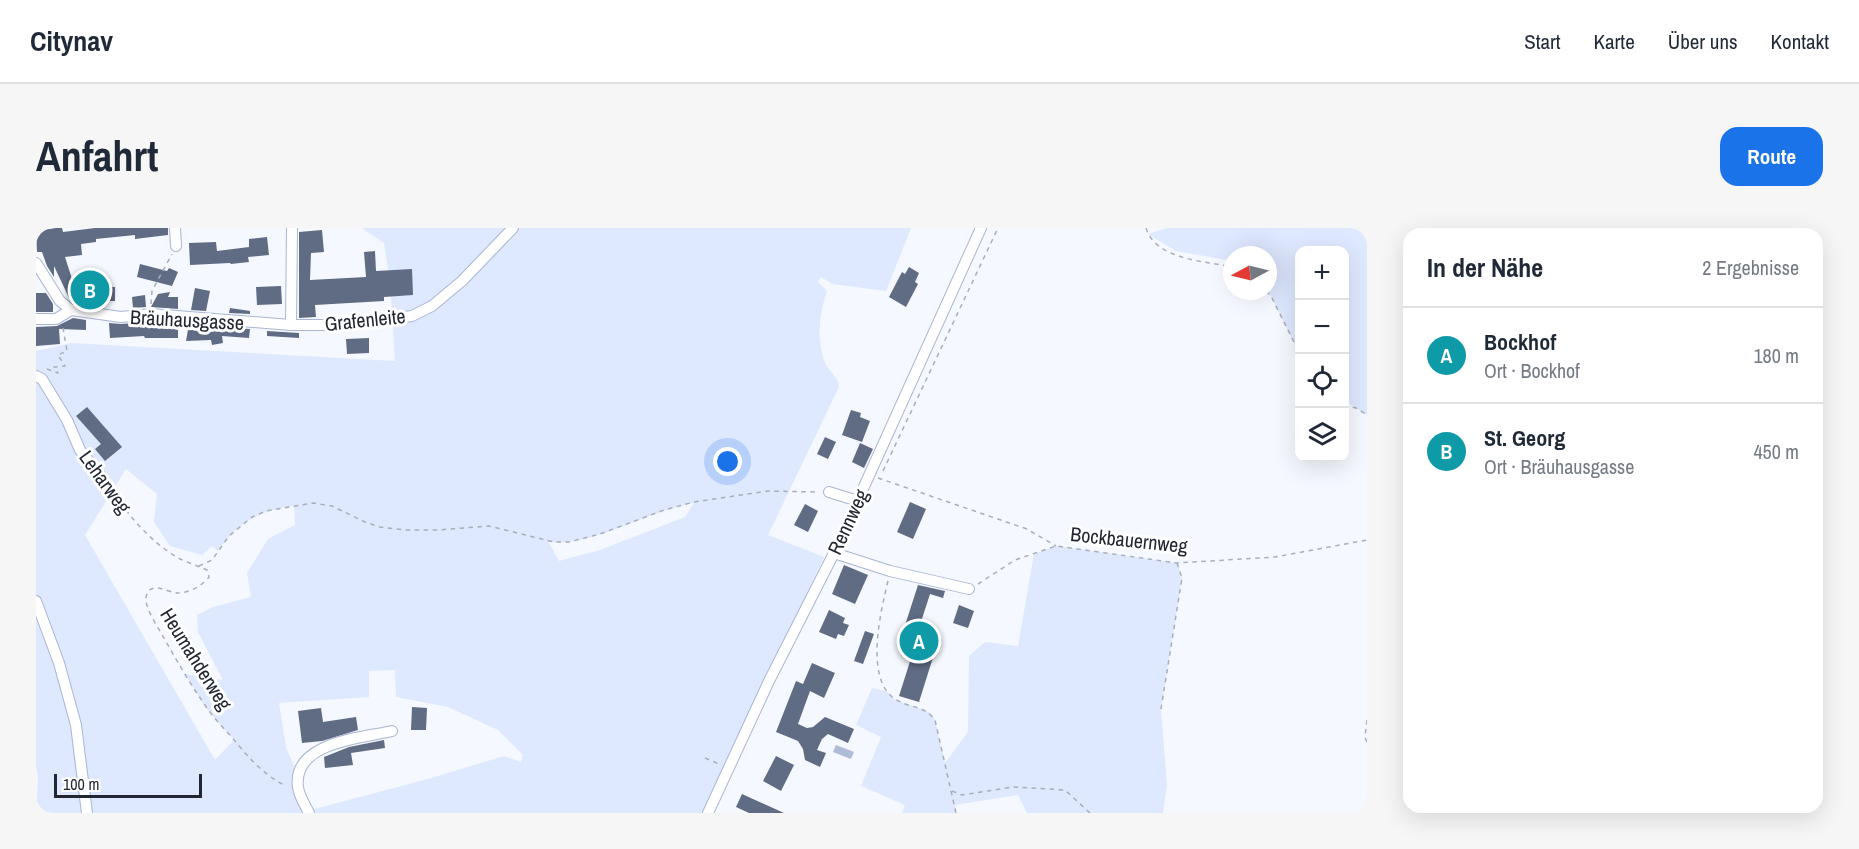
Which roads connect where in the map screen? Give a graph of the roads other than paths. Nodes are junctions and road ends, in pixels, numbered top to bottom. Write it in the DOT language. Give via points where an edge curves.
graph roads {
  1 [pos="175,228"];
  2 [pos="292,228"];
  3 [pos="513,228"];
  4 [pos="981,228"];
  5 [pos="176,246"];
  6 [pos="36,263"];
  7 [pos="39,276"];
  8 [pos="71,310"];
  9 [pos="36,319"];
  10 [pos="291,325"];
  11 [pos="39,377"];
  12 [pos="104,480"];
  13 [pos="829,492"];
  14 [pos="858,501"];
  15 [pos="834,553"];
  16 [pos="969,589"];
  17 [pos="36,601"];
  18 [pos="392,731"];
  19 [pos="87,813"];
  20 [pos="309,813"];
  21 [pos="708,813"];
  1 -- 5 [label="street"];
  2 -- 10 [label="street"];
  3 -- 10 [label="street, Grafenleite" via="462,281 432,306 412,316 338,325"];
  4 -- 14 [label="street, Rennweg"];
  6 -- 7 [label="street"];
  7 -- 8 [label="street"];
  8 -- 9 [label="street" via="56,319"];
  8 -- 10 [label="street, Bräuhausgasse" via="121,317 151,314"];
  11 -- 12 [label="street, Leharweg" via="67,420 80,450"];
  13 -- 14 [label="street"];
  14 -- 15 [label="street, Rennweg"];
  15 -- 16 [label="street"];
  15 -- 21 [label="street, Rennweg"];
  17 -- 19 [label="street" via="76,725"];
  18 -- 20 [label="street" via="316,751 298,774 298,789"];
}
